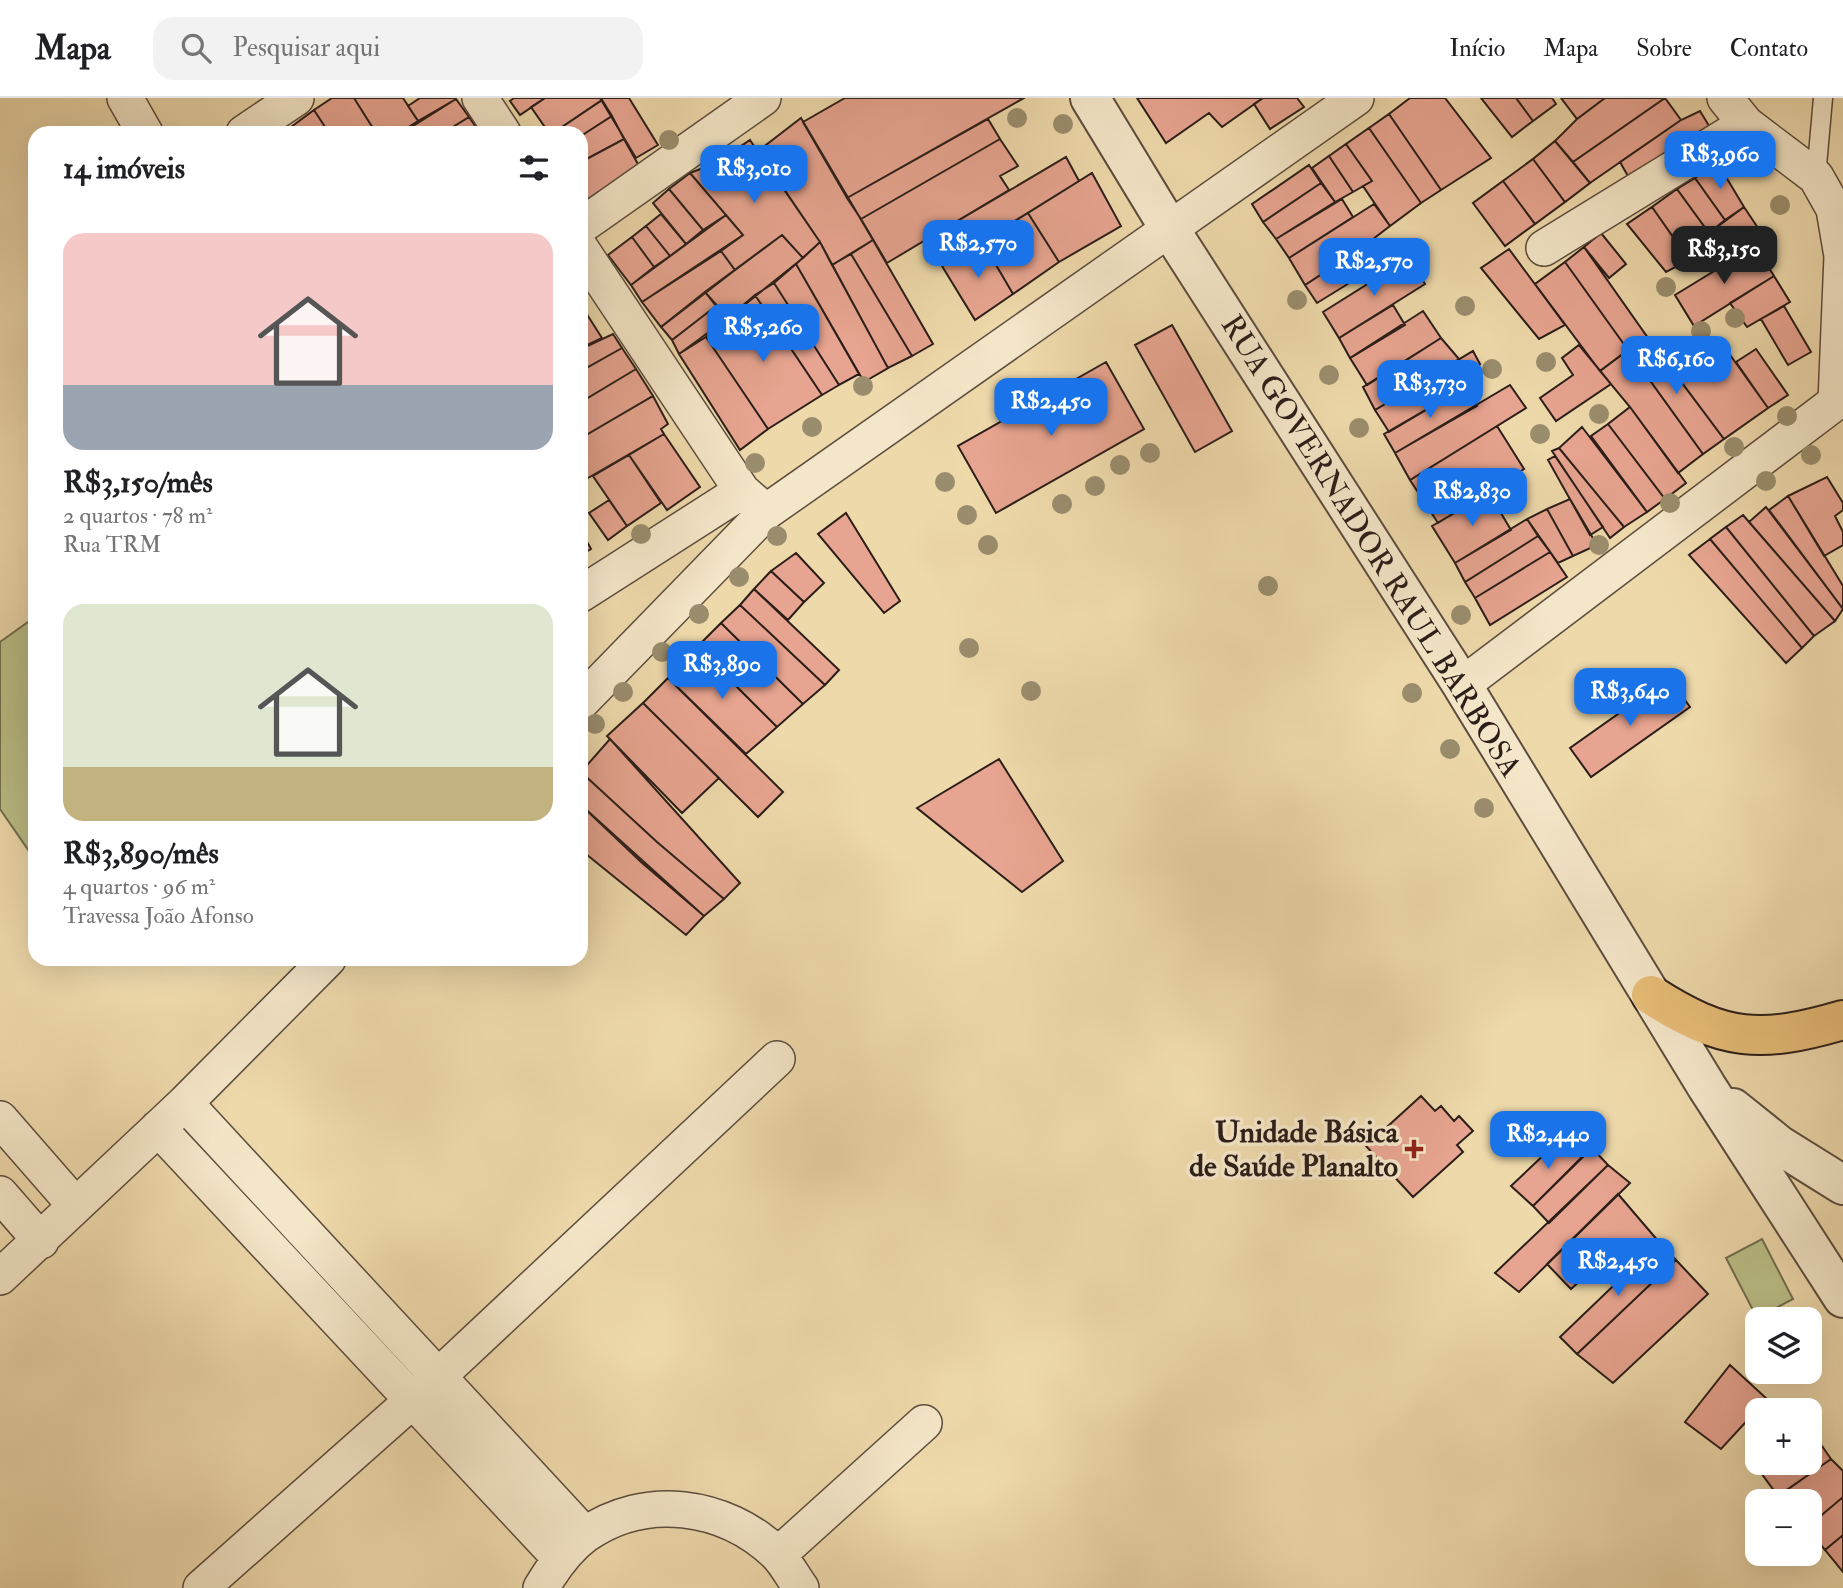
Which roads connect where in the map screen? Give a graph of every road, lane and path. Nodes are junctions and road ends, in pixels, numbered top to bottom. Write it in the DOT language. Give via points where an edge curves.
graph roads {
  1 [pos="125,98"];
  2 [pos="296,98"];
  3 [pos="480,98"];
  4 [pos="763,98"];
  5 [pos="1090,98"];
  6 [pos="1356,98"];
  7 [pos="1823,98"];
  8 [pos="1735,111"];
  9 [pos="141,126"];
  10 [pos="254,126"];
  11 [pos="498,126"];
  12 [pos="1816,177"];
  13 [pos="588,221"];
  14 [pos="1169,228"];
  15 [pos="1544,248"];
  16 [pos="588,259"];
  17 [pos="754,501"];
  18 [pos="588,590"];
  19 [pos="1462,685"];
  20 [pos="588,694"];
  21 [pos="321,966"];
  22 [pos="1651,995"];
  23 [pos="1843,1020"];
  24 [pos="778,1059"];
  25 [pos="1707,1087"];
  26 [pos="185,1103"];
  27 [pos="0,1119"];
  28 [pos="158,1128"];
  29 [pos="1843,1185"];
  30 [pos="0,1194"];
  31 [pos="75,1205"];
  32 [pos="41,1241"];
  33 [pos="0,1277"];
  34 [pos="1843,1298"];
  35 [pos="438,1377"];
  36 [pos="413,1400"];
  37 [pos="924,1423"];
  38 [pos="573,1547"];
  39 [pos="778,1555"];
  40 [pos="201,1588"];
  41 [pos="541,1588"];
  42 [pos="801,1588"];
  1 -- 9 [label="street"];
  2 -- 10 [label="street"];
  3 -- 11 [label="street"];
  4 -- 13 [label="street"];
  5 -- 14 [label="street, RUA GOVERNADOR RAUL BARBOSA"];
  6 -- 14 [label="street"];
  7 -- 12 [label="lane"];
  8 -- 12 [label="street"];
  8 -- 15 [label="street"];
  12 -- 19 [label="street" via="1834,209 1842,256 1836,402"];
  14 -- 17 [label="street"];
  14 -- 19 [label="street, RUA GOVERNADOR RAUL BARBOSA"];
  16 -- 17 [label="street"];
  17 -- 18 [label="street"];
  17 -- 20 [label="street"];
  19 -- 22 [label="street, RUA GOVERNADOR RAUL BARBOSA"];
  21 -- 26 [label="street"];
  22 -- 23 [label="highway" via="1686,1018 1716,1030 1763,1037"];
  22 -- 25 [label="street, RUA GOVERNADOR RAUL BARBOSA"];
  24 -- 35 [label="street"];
  25 -- 29 [label="street" via="1779,1145"];
  25 -- 34 [label="street, RUA GOVERNADOR RAUL BARBOSA"];
  26 -- 28 [label="street"];
  26 -- 35 [label="street"];
  27 -- 31 [label="street"];
  28 -- 31 [label="street"];
  28 -- 36 [label="street"];
  30 -- 32 [label="street"];
  31 -- 32 [label="street"];
  32 -- 33 [label="street"];
  35 -- 36 [label="street"];
  35 -- 38 [label="street"];
  36 -- 38 [label="street"];
  36 -- 40 [label="street"];
  37 -- 39 [label="street"];
  38 -- 39 [label="street" via="623,1516 664,1508 706,1512 745,1529"];
  38 -- 41 [label="street"];
  39 -- 42 [label="street"];
}
